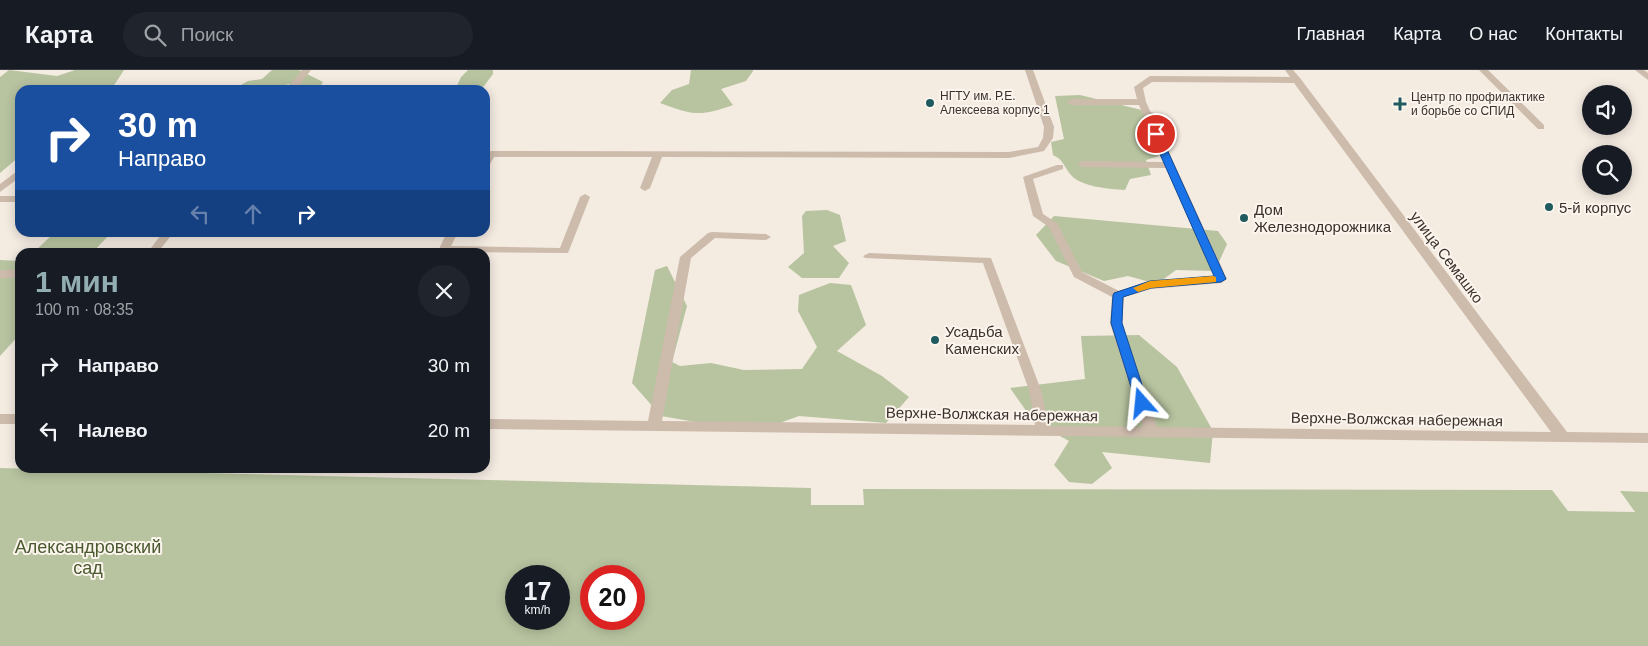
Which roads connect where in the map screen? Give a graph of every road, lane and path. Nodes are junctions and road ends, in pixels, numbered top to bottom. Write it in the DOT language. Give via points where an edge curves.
graph roads {
  1 [pos="307,70"];
  2 [pos="1029,70"];
  3 [pos="1289,70"];
  4 [pos="1483,70"];
  5 [pos="1639,70"];
  6 [pos="1648,77"];
  7 [pos="1297,80"];
  8 [pos="294,85"];
  9 [pos="1071,102"];
  10 [pos="1142,102"];
  11 [pos="1541,127"];
  12 [pos="658,154"];
  13 [pos="490,156"];
  14 [pos="1082,164"];
  15 [pos="1170,165"];
  16 [pos="1060,167"];
  17 [pos="15,176"];
  18 [pos="645,188"];
  19 [pos="0,190"];
  20 [pos="584,197"];
  21 [pos="0,199"];
  22 [pos="15,199"];
  23 [pos="165,237"];
  24 [pos="766,237"];
  25 [pos="155,248"];
  26 [pos="490,250"];
  27 [pos="869,256"];
  28 [pos="0,274"];
  29 [pos="15,274"];
  30 [pos="1118,295"];
  31 [pos="490,424"];
  32 [pos="654,426"];
  33 [pos="1043,432"];
  34 [pos="1152,433"];
  35 [pos="1563,437"];
  36 [pos="1648,438"];
  1 -- 8 [label="street"];
  2 -- 12 [label="street" via="1049,127 1048,138 1041,149 1029,152 1009,155"];
  3 -- 7 [label="street, улица Семашко"];
  4 -- 11 [label="street"];
  5 -- 6 [label="street"];
  7 -- 10 [label="street" via="1150,79 1138,87"];
  7 -- 35 [label="street, улица Семашко"];
  9 -- 10 [label="street"];
  10 -- 15 [label="street"];
  12 -- 13 [label="street"];
  12 -- 18 [label="street"];
  14 -- 15 [label="street"];
  15 -- 30 [label="street" via="1221,279 1150,285"];
  16 -- 30 [label="street" via="1028,177 1038,216 1053,225 1078,274"];
  17 -- 19 [label="street"];
  20 -- 26 [label="street" via="564,251"];
  21 -- 22 [label="street"];
  23 -- 25 [label="street"];
  24 -- 32 [label="street" via="712,235 686,257"];
  27 -- 33 [label="street" via="987,260 1034,390"];
  28 -- 29 [label="street"];
  30 -- 34 [label="street" via="1116,323"];
  31 -- 32 [label="street, Верхне-Волжская набережная"];
  32 -- 33 [label="street, Верхне-Волжская набережная"];
  33 -- 34 [label="street, Верхне-Волжская набережная"];
  34 -- 35 [label="street, Верхне-Волжская набережная"];
  35 -- 36 [label="street, Верхне-Волжская набережная"];
}
